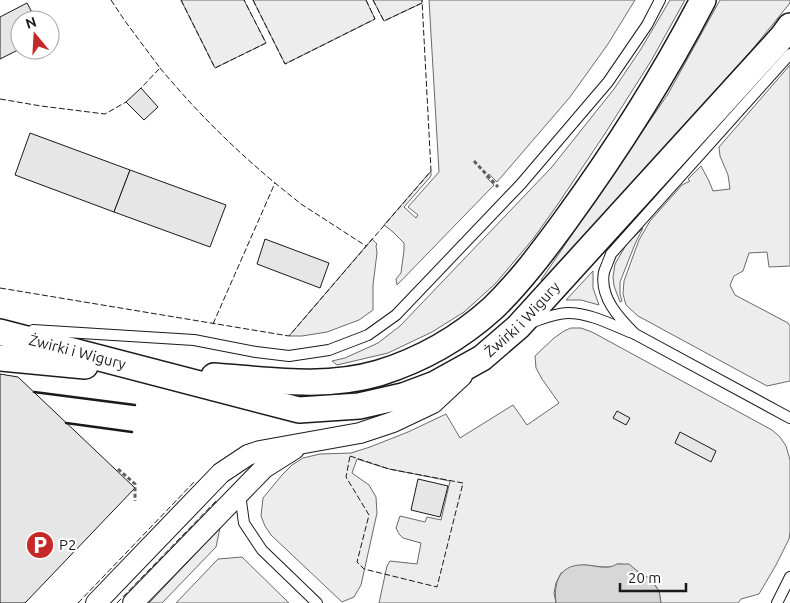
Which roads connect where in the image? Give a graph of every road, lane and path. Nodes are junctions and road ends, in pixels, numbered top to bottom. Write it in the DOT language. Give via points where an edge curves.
graph roads {
  1 [pos="660,0"];
  2 [pos="703,0"];
  3 [pos="790,26"];
  4 [pos="790,54"];
  5 [pos="474,161"];
  6 [pos="498,187"];
  7 [pos="518,327"];
  8 [pos="0,328"];
  9 [pos="0,332"];
  10 [pos="635,334"];
  11 [pos="0,358"];
  12 [pos="482,358"];
  13 [pos="154,372"];
  14 [pos="790,418"];
  15 [pos="310,441"];
  16 [pos="118,469"];
  17 [pos="240,493"];
  18 [pos="135,501"];
  19 [pos="790,578"];
  20 [pos="96,603"];
  21 [pos="133,603"];
  22 [pos="317,603"];
  23 [pos="776,603"];
  1 -- 8 [label="lane" via="608,82 521,184 396,315 368,335 329,350 289,356 194,340"];
  2 -- 13 [label="street, Żwirki i Wigury" via="630,126 533,264 493,308 460,333 425,356 379,373 330,383"];
  3 -- 7 [label="street, Żwirki i Wigury"];
  4 -- 10 [label="lane" via="611,254 604,274 605,294 616,314"];
  5 -- 6 [label="path"];
  7 -- 10 [label="lane" via="568,313 586,315"];
  7 -- 12 [label="street, Żwirki i Wigury"];
  9 -- 13 [label="street, Żwirki i Wigury"];
  10 -- 14 [label="lane"];
  11 -- 13 [label="street, Żwirki i Wigury"];
  12 -- 13 [label="street, Żwirki i Wigury" via="435,384 403,396 359,406 299,410"];
  12 -- 15 [label="street" via="433,403 394,422 360,434"];
  15 -- 17 [label="street" via="264,468"];
  15 -- 20 [label="street" via="248,455 221,473"];
  16 -- 18 [label="path" via="135,484"];
  17 -- 21 [label="street"];
  17 -- 22 [label="lane" via="244,523 253,538"];
  19 -- 23 [label="lane"];
}
